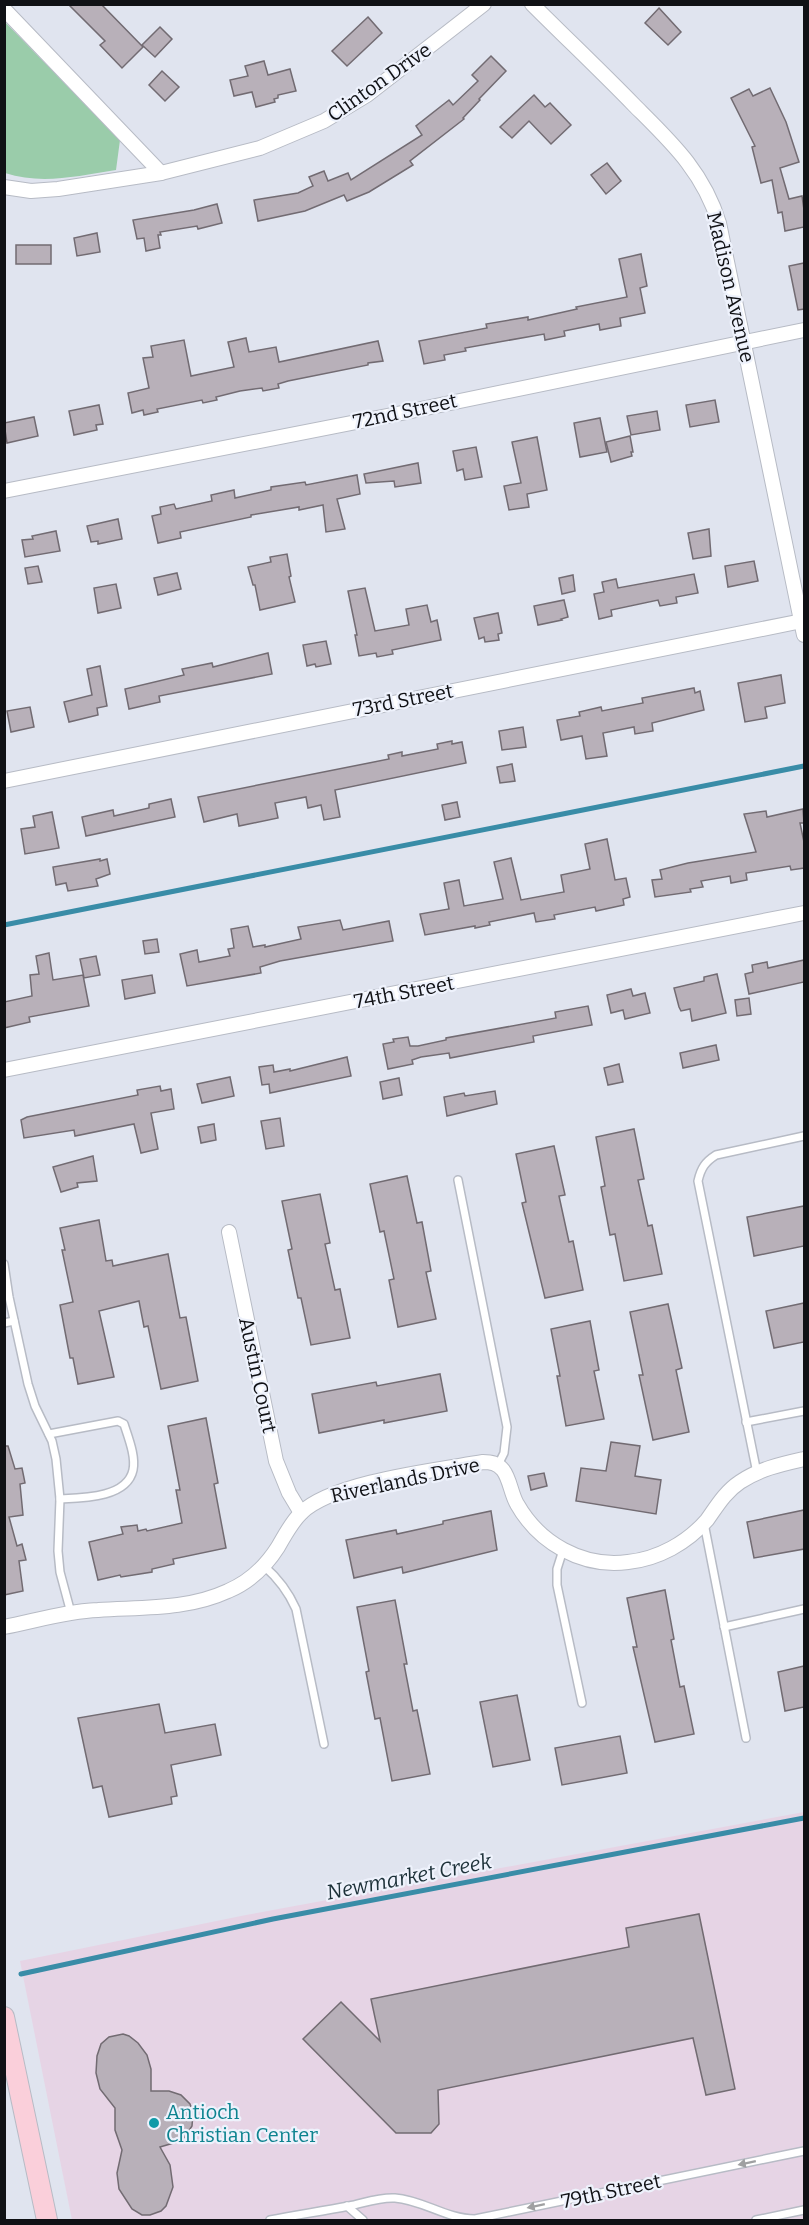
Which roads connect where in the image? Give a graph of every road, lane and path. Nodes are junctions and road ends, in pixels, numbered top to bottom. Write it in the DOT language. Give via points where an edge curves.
graph roads {
  1 [pos="484,4"];
  2 [pos="532,4"];
  3 [pos="4,9"];
  4 [pos="161,174"];
  5 [pos="4,187"];
  6 [pos="804,330"];
  7 [pos="744,342"];
  8 [pos="4,490"];
  9 [pos="803,628"];
  10 [pos="4,781"];
  11 [pos="804,913"];
  12 [pos="4,1070"];
  13 [pos="804,1136"];
  14 [pos="458,1180"];
  15 [pos="229,1232"];
  16 [pos="4,1264"];
  17 [pos="14,1321"];
  18 [pos="4,1323"];
  19 [pos="804,1411"];
  20 [pos="746,1422"];
  21 [pos="49,1434"];
  22 [pos="804,1459"];
  23 [pos="498,1465"];
  24 [pos="757,1473"];
  25 [pos="60,1499"];
  26 [pos="301,1513"];
  27 [pos="704,1523"];
  28 [pos="563,1550"];
  29 [pos="264,1566"];
  30 [pos="804,1609"];
  31 [pos="70,1613"];
  32 [pos="4,1627"];
  33 [pos="724,1627"];
  34 [pos="582,1703"];
  35 [pos="746,1738"];
  36 [pos="324,1744"];
  37 [pos="4,2017"];
  38 [pos="804,2151"];
  39 [pos="347,2206"];
  40 [pos="804,2210"];
  41 [pos="46,2220"];
  42 [pos="276,2220"];
  43 [pos="363,2220"];
  44 [pos="756,2220"];
  1 -- 4 [label="street, Clinton Drive" via="367,95 324,121 260,148"];
  2 -- 7 [label="street, Madison Avenue" via="699,175 719,223"];
  3 -- 4 [label="street"];
  4 -- 5 [label="street, Clinton Drive" via="58,189"];
  6 -- 7 [label="street, 72nd Street"];
  7 -- 8 [label="street, 72nd Street"];
  7 -- 9 [label="street, Madison Avenue"];
  9 -- 10 [label="street, 73rd Street"];
  11 -- 12 [label="street, 74th Street"];
  13 -- 20 [label="lane" via="716,1155 700,1170 698,1181"];
  14 -- 23 [label="lane" via="507,1427"];
  15 -- 26 [label="street, Austin Court" via="276,1461"];
  16 -- 17 [label="lane"];
  17 -- 18 [label="lane"];
  17 -- 21 [label="lane" via="35,1407"];
  19 -- 20 [label="lane"];
  20 -- 24 [label="lane"];
  21 -- 25 [label="lane"];
  21 -- 25 [label="lane" via="118,1421 124,1424 134,1462 129,1480 121,1488"];
  22 -- 24 [label="street, Riverlands Drive"];
  23 -- 26 [label="street, Riverlands Drive" via="483,1462 380,1481 327,1496"];
  23 -- 28 [label="street, Riverlands Drive" via="528,1521"];
  24 -- 27 [label="street, Riverlands Drive" via="724,1495"];
  25 -- 31 [label="lane" via="58,1551"];
  26 -- 29 [label="street, Riverlands Drive"];
  27 -- 28 [label="street, Riverlands Drive" via="669,1550 637,1561 592,1560"];
  27 -- 33 [label="lane"];
  28 -- 34 [label="lane" via="557,1585"];
  29 -- 31 [label="street, Riverlands Drive" via="236,1588 200,1601"];
  29 -- 36 [label="lane" via="289,1592 296,1609"];
  30 -- 33 [label="lane"];
  31 -- 32 [label="street, Riverlands Drive"];
  33 -- 35 [label="lane"];
  37 -- 41 [label="street"];
  38 -- 39 [label="lane, 79th Street, one-way" via="476,2219 442,2214 394,2198"];
  39 -- 42 [label="lane, 79th Street"];
  39 -- 43 [label="lane"];
  40 -- 44 [label="lane"];
}
